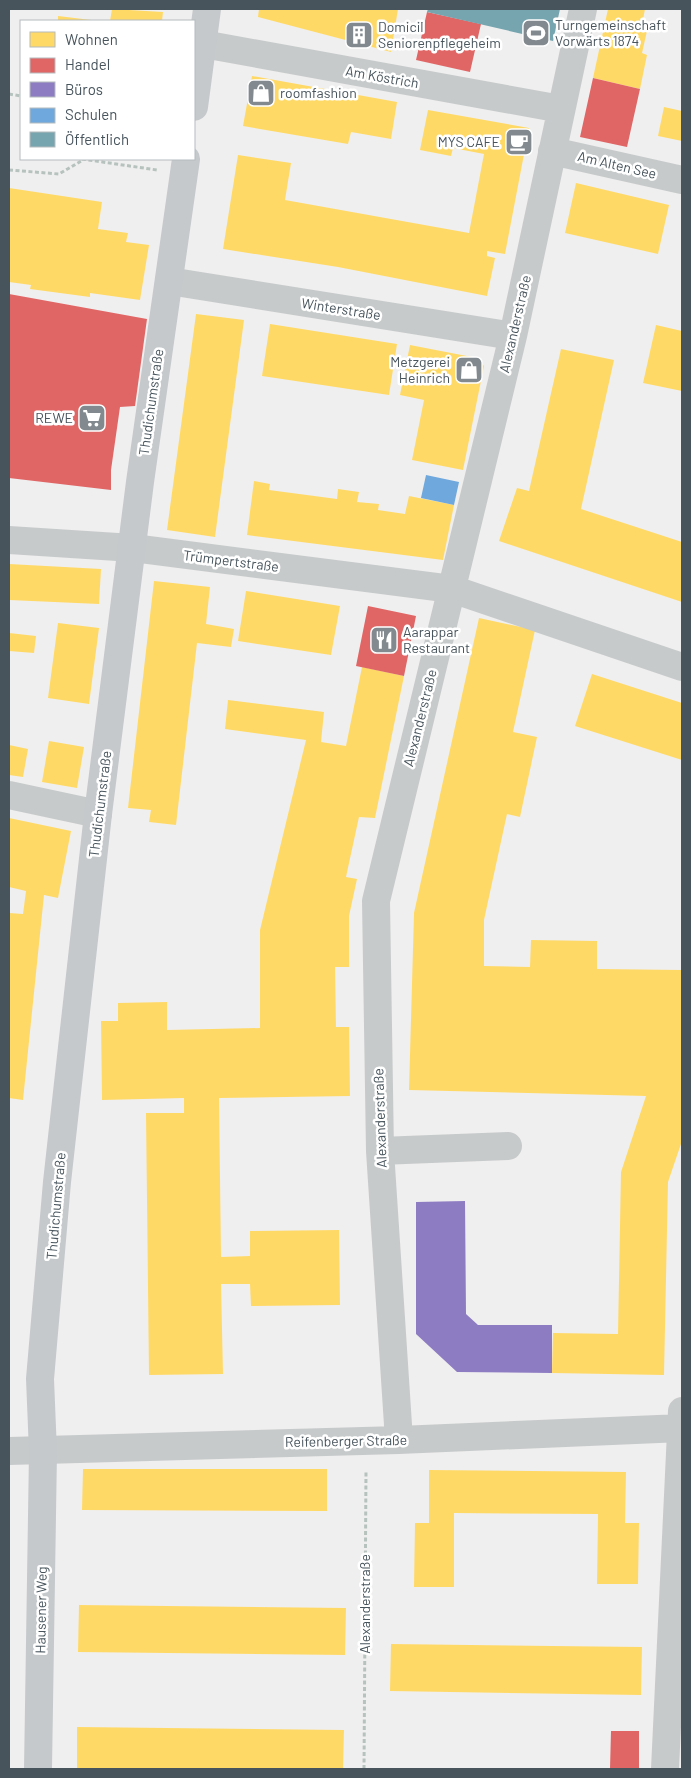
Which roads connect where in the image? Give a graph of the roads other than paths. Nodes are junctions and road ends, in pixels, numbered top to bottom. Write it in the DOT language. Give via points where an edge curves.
graph roads {
  1 [pos="207,9"];
  2 [pos="583,9"];
  3 [pos="203,44"];
  4 [pos="195,100"];
  5 [pos="561,109"];
  6 [pos="552,150"];
  7 [pos="185,166"];
  8 [pos="682,180"];
  9 [pos="169,281"];
  10 [pos="512,336"];
  11 [pos="9,540"];
  12 [pos="132,548"];
  13 [pos="452,589"];
  14 [pos="682,667"];
  15 [pos="9,796"];
  16 [pos="98,814"];
  17 [pos="508,1146"];
  18 [pos="380,1151"];
  19 [pos="682,1422"];
  20 [pos="399,1440"];
  21 [pos="9,1451"];
  22 [pos="44,1452"];
  23 [pos="38,1769"];
  24 [pos="665,1769"];
  1 -- 3 [label="main road"];
  2 -- 5 [label="street, Alexanderstraße"];
  3 -- 4 [label="main road"];
  3 -- 5 [label="street, Am Köstrich"];
  5 -- 6 [label="street, Alexanderstraße"];
  6 -- 8 [label="street, Am Alten See"];
  6 -- 10 [label="street, Alexanderstraße"];
  7 -- 9 [label="main road, Thudichumstraße"];
  9 -- 10 [label="street, Winterstraße"];
  9 -- 12 [label="main road, Thudichumstraße"];
  10 -- 13 [label="street, Alexanderstraße"];
  11 -- 12 [label="street, Trümpertstraße"];
  12 -- 13 [label="street, Trümpertstraße"];
  12 -- 16 [label="main road, Thudichumstraße"];
  13 -- 14 [label="street, Trümpertstraße"];
  13 -- 18 [label="street, Alexanderstraße" via="376,901"];
  15 -- 16 [label="street"];
  16 -- 22 [label="main road, Thudichumstraße" via="57,1182 40,1379"];
  17 -- 18 [label="street"];
  18 -- 20 [label="street, Alexanderstraße"];
  19 -- 20 [label="street, Reifenberger Straße"];
  19 -- 24 [label="street"];
  20 -- 22 [label="street, Reifenberger Straße"];
  21 -- 22 [label="street, Reifenberger Straße"];
  22 -- 23 [label="main road, Hausener Weg"];
}
